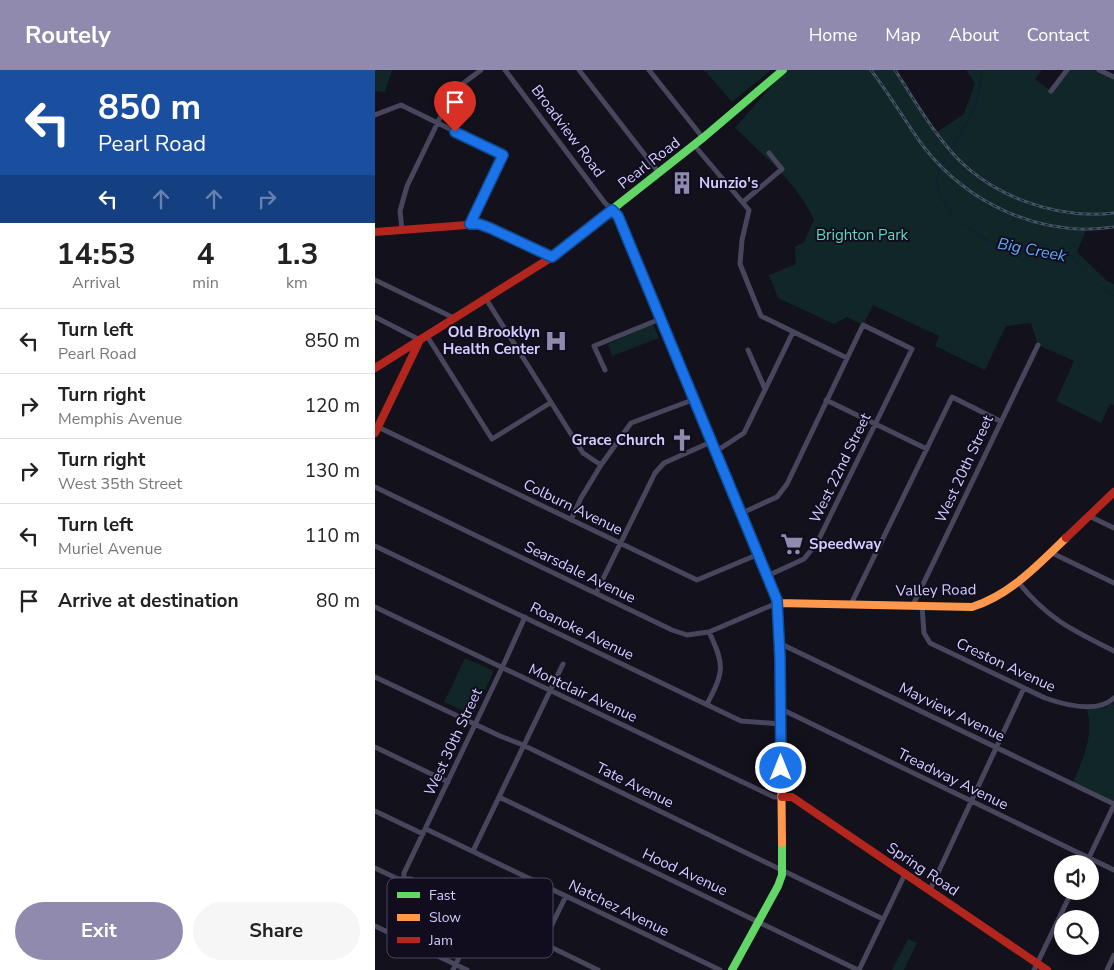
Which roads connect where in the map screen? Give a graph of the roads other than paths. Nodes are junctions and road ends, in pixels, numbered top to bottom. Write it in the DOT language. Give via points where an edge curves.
graph roads {
  1 [pos="481,70"];
  2 [pos="505,70"];
  3 [pos="579,70"];
  4 [pos="649,70"];
  5 [pos="783,70"];
  6 [pos="1067,70"];
  7 [pos="1099,70"];
  8 [pos="1114,77"];
  9 [pos="1051,91"];
  10 [pos="375,115"];
  11 [pos="438,123"];
  12 [pos="703,138"];
  13 [pos="694,145"];
  14 [pos="769,153"];
  15 [pos="659,173"];
  16 [pos="743,202"];
  17 [pos="612,210"];
  18 [pos="470,224"];
  19 [pos="402,230"];
  20 [pos="375,232"];
  21 [pos="552,257"];
  22 [pos="375,280"];
  23 [pos="486,299"];
  24 [pos="375,317"];
  25 [pos="660,318"];
  26 [pos="454,319"];
  27 [pos="793,332"];
  28 [pos="424,338"];
  29 [pos="1038,345"];
  30 [pos="748,350"];
  31 [pos="847,358"];
  32 [pos="375,368"];
  33 [pos="605,370"];
  34 [pos="765,389"];
  35 [pos="695,399"];
  36 [pos="827,400"];
  37 [pos="550,403"];
  38 [pos="1000,421"];
  39 [pos="875,424"];
  40 [pos="376,430"];
  41 [pos="711,442"];
  42 [pos="927,449"];
  43 [pos="715,452"];
  44 [pos="601,465"];
  45 [pos="375,487"];
  46 [pos="1114,492"];
  47 [pos="741,513"];
  48 [pos="1089,516"];
  49 [pos="571,520"];
  50 [pos="1114,528"];
  51 [pos="620,544"];
  52 [pos="375,546"];
  53 [pos="1050,552"];
  54 [pos="759,554"];
  55 [pos="767,576"];
  56 [pos="1018,582"];
  57 [pos="1114,584"];
  58 [pos="596,593"];
  59 [pos="777,603"];
  60 [pos="851,604"];
  61 [pos="913,605"];
  62 [pos="922,606"];
  63 [pos="375,607"];
  64 [pos="525,617"];
  65 [pos="709,632"];
  66 [pos="779,643"];
  67 [pos="1114,651"];
  68 [pos="563,664"];
  69 [pos="502,668"];
  70 [pos="375,676"];
  71 [pos="1024,688"];
  72 [pos="550,690"];
  73 [pos="1113,699"];
  74 [pos="707,704"];
  75 [pos="781,709"];
  76 [pos="475,724"];
  77 [pos="781,724"];
  78 [pos="523,745"];
  79 [pos="375,746"];
  80 [pos="996,746"];
  81 [pos="448,782"];
  82 [pos="499,797"];
  83 [pos="782,797"];
  84 [pos="971,802"];
  85 [pos="1114,805"];
  86 [pos="375,811"];
  87 [pos="425,831"];
  88 [pos="473,851"];
  89 [pos="1085,855"];
  90 [pos="1090,855"];
  91 [pos="1099,862"];
  92 [pos="375,868"];
  93 [pos="783,870"];
  94 [pos="1114,870"];
  95 [pos="905,874"];
  96 [pos="396,878"];
  97 [pos="404,878"];
  98 [pos="529,878"];
  99 [pos="553,890"];
  100 [pos="930,890"];
  101 [pos="566,896"];
  102 [pos="1068,900"];
  103 [pos="883,918"];
  104 [pos="759,921"];
  105 [pos="553,923"];
  106 [pos="375,926"];
  107 [pos="387,932"];
  108 [pos="553,948"];
  109 [pos="1114,955"];
  110 [pos="437,958"];
  111 [pos="454,967"];
  112 [pos="1035,967"];
  113 [pos="467,970"];
  114 [pos="599,970"];
  115 [pos="720,970"];
  116 [pos="732,970"];
  117 [pos="859,970"];
  118 [pos="1047,970"];
  119 [pos="1107,970"];
  1 -- 11 [label="street" via="453,91"];
  2 -- 17 [label="street, Broadview Road"];
  3 -- 15 [label="street"];
  4 -- 12 [label="street"];
  5 -- 12 [label="main road, Pearl Road"];
  6 -- 9 [label="street"];
  7 -- 8 [label="street"];
  10 -- 11 [label="street" via="401,105"];
  11 -- 18 [label="street" via="503,155"];
  11 -- 19 [label="street" via="407,186 400,211"];
  12 -- 13 [label="main road, Pearl Road"];
  13 -- 15 [label="main road, Pearl Road"];
  13 -- 16 [label="street"];
  14 -- 16 [label="street" via="781,170"];
  15 -- 17 [label="main road, Pearl Road"];
  16 -- 27 [label="street" via="749,210 742,240 741,264 761,316"];
  17 -- 21 [label="main road, Pearl Road"];
  17 -- 25 [label="main road, Broadview Road" via="618,216"];
  18 -- 19 [label="main road"];
  18 -- 21 [label="main road" via="490,228"];
  19 -- 20 [label="main road"];
  21 -- 23 [label="main road, Pearl Road"];
  22 -- 26 [label="street"];
  23 -- 26 [label="main road, Pearl Road"];
  23 -- 37 [label="street"];
  24 -- 28 [label="street"];
  25 -- 33 [label="street" via="594,346"];
  25 -- 35 [label="main road, Broadview Road"];
  26 -- 28 [label="main road, Pearl Road"];
  27 -- 31 [label="street"];
  27 -- 34 [label="street"];
  28 -- 32 [label="main road, Pearl Road"];
  28 -- 37 [label="street" via="492,439"];
  28 -- 40 [label="main road"];
  29 -- 38 [label="street, West 20th Street"];
  30 -- 34 [label="street"];
  31 -- 36 [label="street"];
  31 -- 39 [label="street, West 22nd Street" via="863,325 912,348"];
  34 -- 43 [label="street" via="744,433"];
  35 -- 41 [label="main road, Broadview Road"];
  35 -- 44 [label="street" via="631,423"];
  36 -- 39 [label="street"];
  36 -- 47 [label="street" via="787,484 777,497"];
  37 -- 44 [label="street" via="583,453"];
  38 -- 42 [label="street" via="952,397"];
  38 -- 61 [label="street, West 20th Street"];
  39 -- 42 [label="street"];
  39 -- 55 [label="street, West 22nd Street" via="812,550 804,559"];
  40 -- 49 [label="street, Colburn Avenue"];
  41 -- 43 [label="main road, Broadview Road"];
  41 -- 51 [label="street" via="664,462 655,473"];
  42 -- 60 [label="street"];
  43 -- 47 [label="main road, Broadview Road"];
  44 -- 49 [label="street"];
  45 -- 58 [label="street, Searsdale Avenue"];
  46 -- 48 [label="main road, Valley Road"];
  47 -- 54 [label="main road, Broadview Road"];
  48 -- 50 [label="street"];
  48 -- 53 [label="main road, Valley Road"];
  49 -- 51 [label="street, Colburn Avenue"];
  51 -- 54 [label="street, Colburn Avenue" via="697,580"];
  51 -- 58 [label="street"];
  52 -- 64 [label="street, Roanoke Avenue"];
  53 -- 56 [label="main road, Valley Road"];
  53 -- 57 [label="street"];
  54 -- 55 [label="main road, Broadview Road"];
  55 -- 59 [label="main road, Broadview Road"];
  56 -- 62 [label="main road, Valley Road" via="994,599 972,607"];
  56 -- 67 [label="street" via="1032,600 1054,619"];
  58 -- 65 [label="street, Searsdale Avenue" via="671,630 687,635"];
  59 -- 60 [label="main road, Valley Road"];
  59 -- 65 [label="street, Searsdale Avenue"];
  59 -- 66 [label="main road, Broadview Road"];
  60 -- 61 [label="main road, Valley Road"];
  61 -- 62 [label="main road, Valley Road"];
  62 -- 71 [label="street, Creston Avenue" via="924,632 930,643"];
  63 -- 69 [label="street, Montclair Avenue"];
  64 -- 69 [label="street, West 30th Street"];
  64 -- 74 [label="street, Roanoke Avenue"];
  65 -- 74 [label="street" via="721,669 719,682"];
  66 -- 75 [label="main road, Broadview Road"];
  66 -- 80 [label="street, Mayview Avenue"];
  68 -- 72 [label="street"];
  69 -- 72 [label="street, Montclair Avenue"];
  69 -- 76 [label="street, West 30th Street"];
  70 -- 76 [label="street, Tate Avenue"];
  71 -- 73 [label="street, Creston Avenue" via="1069,705 1098,706"];
  71 -- 80 [label="street"];
  72 -- 78 [label="street"];
  72 -- 83 [label="street, Montclair Avenue" via="774,797"];
  74 -- 77 [label="street, Roanoke Avenue" via="741,721"];
  75 -- 77 [label="main road, Broadview Road"];
  75 -- 84 [label="street, Treadway Avenue"];
  76 -- 78 [label="street, Tate Avenue"];
  76 -- 81 [label="street, West 30th Street"];
  77 -- 83 [label="main road, Broadview Road"];
  78 -- 82 [label="street"];
  78 -- 93 [label="street, Tate Avenue"];
  79 -- 81 [label="street"];
  80 -- 84 [label="street"];
  80 -- 85 [label="street, Mayview Avenue"];
  81 -- 87 [label="street, West 30th Street"];
  82 -- 88 [label="street"];
  82 -- 104 [label="street, Hood Avenue"];
  83 -- 93 [label="main road, Broadview Road"];
  83 -- 95 [label="main road, Spring Road" via="792,798"];
  84 -- 89 [label="street, Treadway Avenue"];
  84 -- 100 [label="street"];
  85 -- 90 [label="street"];
  86 -- 87 [label="street, Natchez Avenue"];
  87 -- 88 [label="street, Natchez Avenue"];
  87 -- 97 [label="street, West 30th Street"];
  88 -- 98 [label="street, Natchez Avenue"];
  91 -- 94 [label="street, Treadway Avenue"];
  92 -- 96 [label="street"];
  93 -- 103 [label="street, Tate Avenue"];
  93 -- 104 [label="main road, Broadview Road"];
  95 -- 100 [label="main road, Spring Road"];
  95 -- 103 [label="street"];
  99 -- 101 [label="street, Natchez Avenue"];
  100 -- 112 [label="main road, Spring Road"];
  101 -- 105 [label="street"];
  101 -- 115 [label="street, Natchez Avenue"];
  102 -- 112 [label="street"];
  103 -- 117 [label="street"];
  104 -- 116 [label="main road, Broadview Road"];
  104 -- 117 [label="street, Hood Avenue"];
  106 -- 107 [label="street"];
  108 -- 114 [label="street"];
  109 -- 119 [label="street"];
  110 -- 111 [label="street"];
  111 -- 113 [label="street"];
  112 -- 118 [label="main road, Spring Road"];
}
